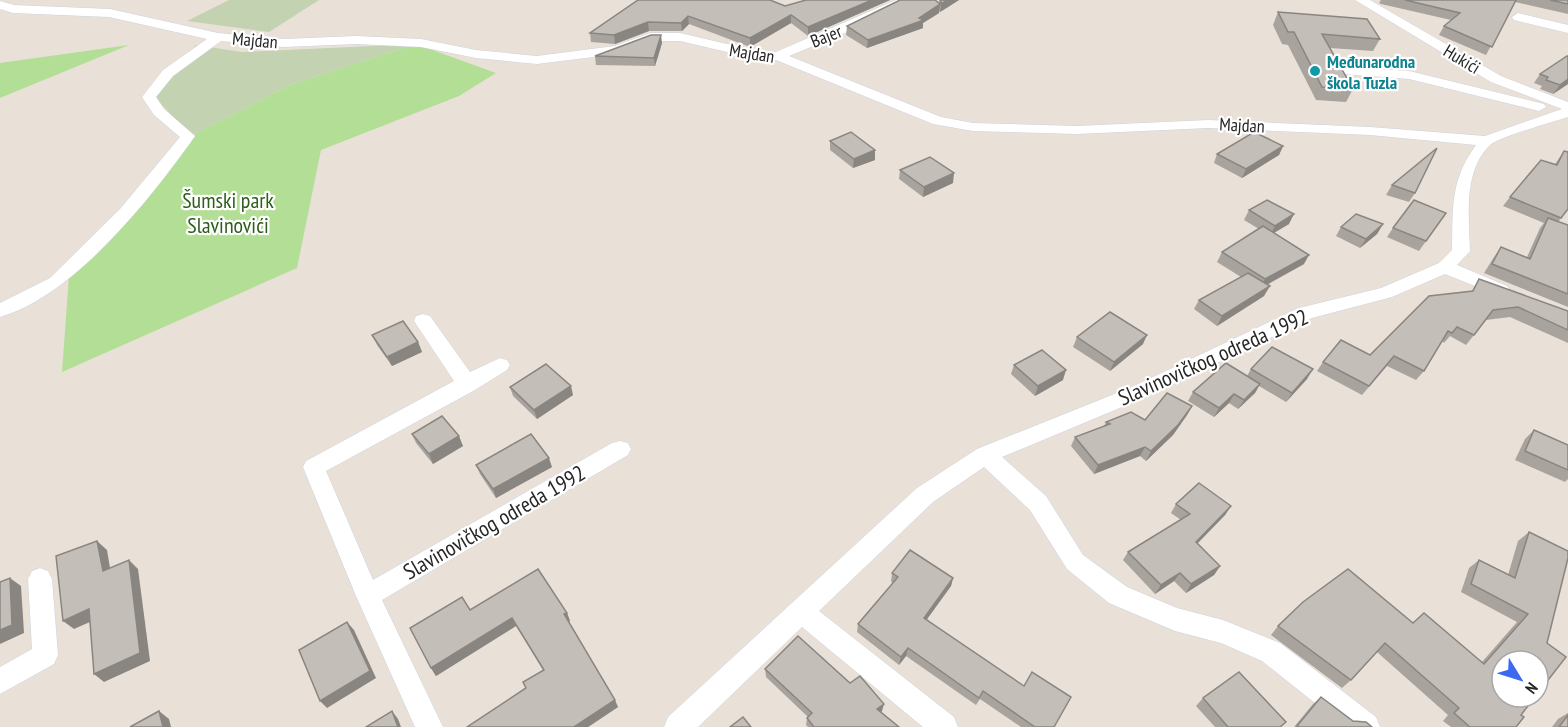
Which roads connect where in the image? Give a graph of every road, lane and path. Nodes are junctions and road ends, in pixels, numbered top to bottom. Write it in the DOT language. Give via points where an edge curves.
graph roads {
  1 [pos="905,0"];
  2 [pos="1361,0"];
  3 [pos="0,5"];
  4 [pos="13,9"];
  5 [pos="0,13"];
  6 [pos="1518,17"];
  7 [pos="1568,29"];
  8 [pos="218,37"];
  9 [pos="778,56"];
  10 [pos="1348,71"];
  11 [pos="1566,111"];
  12 [pos="1485,141"];
  13 [pos="1445,267"];
  14 [pos="1517,296"];
  15 [pos="0,311"];
  16 [pos="423,321"];
  17 [pos="500,365"];
  18 [pos="468,385"];
  19 [pos="620,449"];
  20 [pos="985,456"];
  21 [pos="40,579"];
  22 [pos="368,596"];
  23 [pos="802,612"];
  24 [pos="0,681"];
  25 [pos="429,727"];
  26 [pos="678,727"];
  27 [pos="944,727"];
  28 [pos="1366,727"];
  1 -- 9 [label="street, Bajer"];
  2 -- 11 [label="street, Hukići" via="1496,79"];
  3 -- 4 [label="street, Majdan"];
  4 -- 5 [label="street, Majdan"];
  4 -- 8 [label="street, Majdan" via="110,13"];
  6 -- 7 [label="street"];
  8 -- 9 [label="street, Majdan" via="284,43 421,43 537,60 617,50 650,37 680,37"];
  8 -- 15 [label="street" via="168,73 148,97 159,112 188,136 126,213 56,282"];
  9 -- 12 [label="street, Majdan" via="938,122 973,127 1077,129 1208,124"];
  10 -- 11 [label="street" via="1409,75"];
  11 -- 12 [label="street"];
  12 -- 13 [label="street" via="1469,165 1461,199 1461,251"];
  13 -- 14 [label="street"];
  13 -- 20 [label="street, Slavinovičkog odreda 1992" via="1386,293 1306,313 1139,392"];
  16 -- 18 [label="street"];
  17 -- 18 [label="street"];
  18 -- 22 [label="street" via="314,467"];
  19 -- 22 [label="street, Slavinovičkog odreda 1992"];
  20 -- 23 [label="street, Slavinovičkog odreda 1992" via="926,495"];
  20 -- 28 [label="street" via="1038,503 1075,562 1118,595 1271,652"];
  21 -- 24 [label="street" via="45,655"];
  22 -- 25 [label="street"];
  23 -- 26 [label="street, Slavinovičkog odreda 1992"];
  23 -- 27 [label="street"];
}
